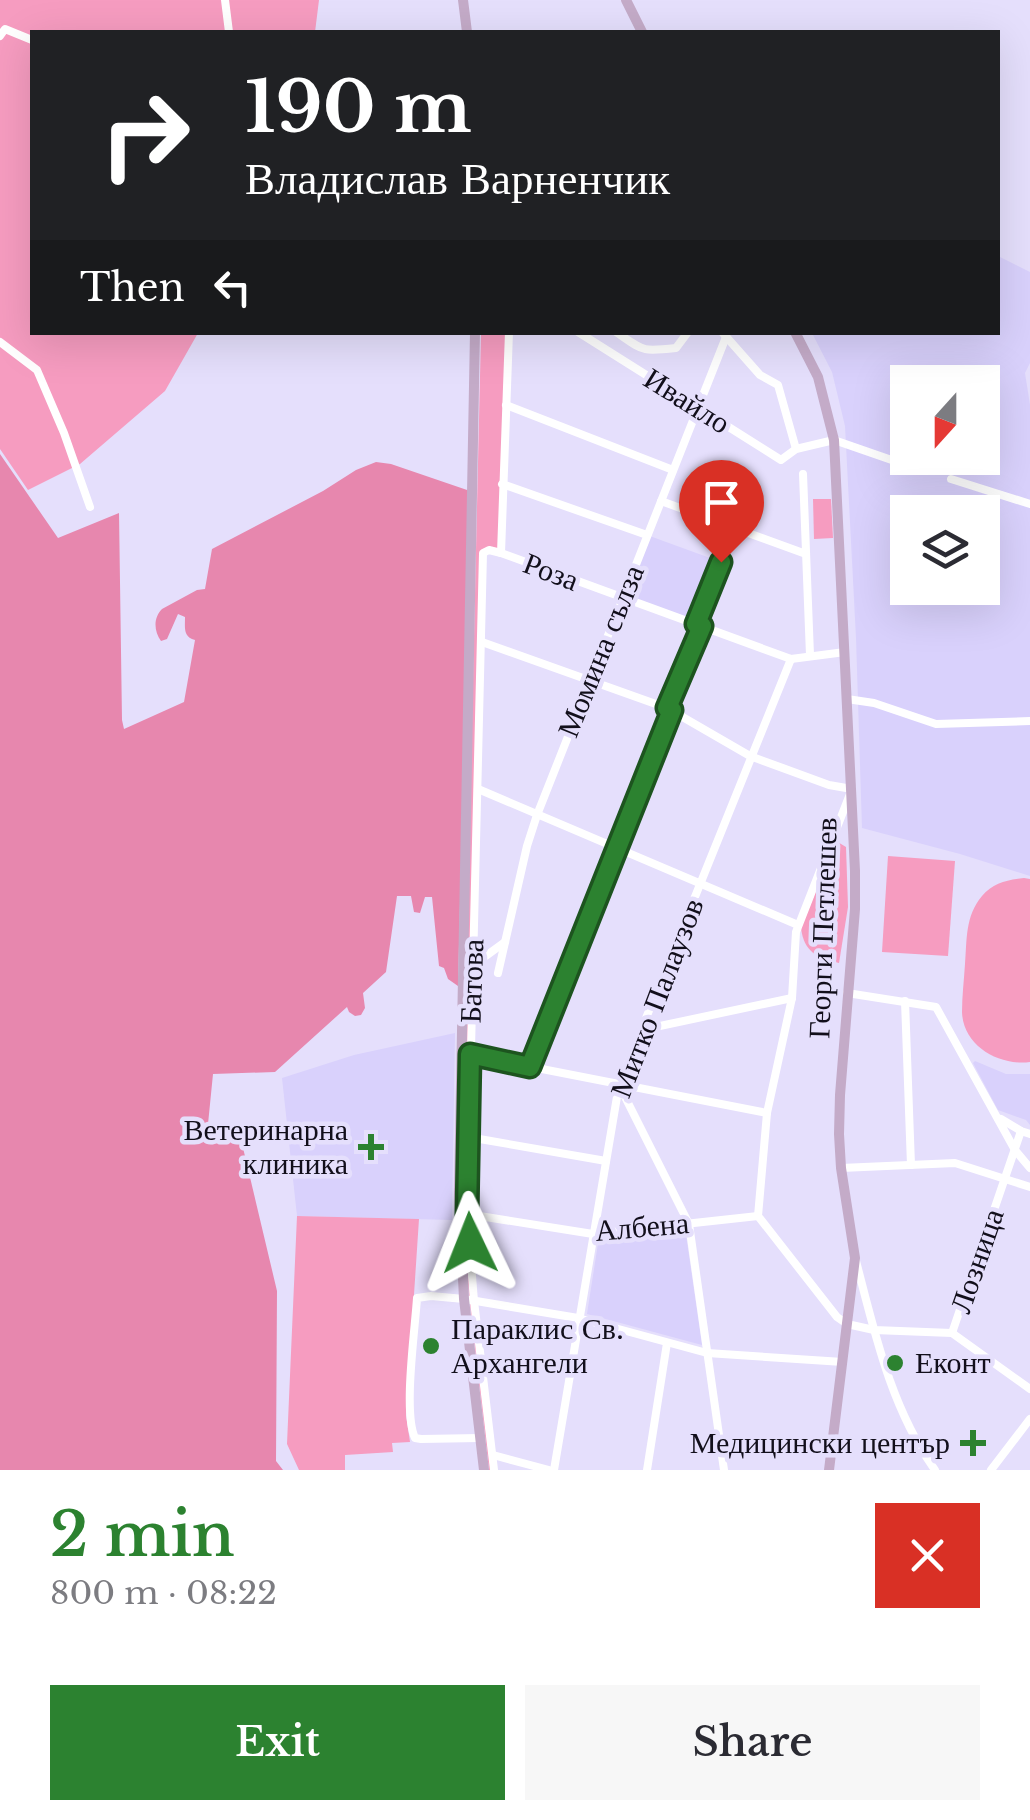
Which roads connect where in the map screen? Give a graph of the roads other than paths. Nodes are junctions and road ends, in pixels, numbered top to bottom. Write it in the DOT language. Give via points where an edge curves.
graph roads {
  1 [pos="225,0"];
  2 [pos="463,0"];
  3 [pos="626,0"];
  4 [pos="229,30"];
  5 [pos="466,30"];
  6 [pos="641,30"];
  7 [pos="0,36"];
  8 [pos="30,39"];
  9 [pos="476,335"];
  10 [pos="510,335"];
  11 [pos="583,335"];
  12 [pos="620,335"];
  13 [pos="686,335"];
  14 [pos="724,335"];
  15 [pos="797,335"];
  16 [pos="0,342"];
  17 [pos="506,405"];
  18 [pos="697,408"];
  19 [pos="834,440"];
  20 [pos="796,450"];
  21 [pos="890,459"];
  22 [pos="672,470"];
  23 [pos="803,474"];
  24 [pos="950,479"];
  25 [pos="502,484"];
  26 [pos="661,501"];
  27 [pos="1030,504"];
  28 [pos="90,507"];
  29 [pos="734,527"];
  30 [pos="648,536"];
  31 [pos="485,550"];
  32 [pos="501,553"];
  33 [pos="806,554"];
  34 [pos="622,599"];
  35 [pos="699,625"];
  36 [pos="482,642"];
  37 [pos="845,652"];
  38 [pos="810,655"];
  39 [pos="790,659"];
  40 [pos="590,680"];
  41 [pos="847,699"];
  42 [pos="669,709"];
  43 [pos="1030,721"];
  44 [pos="750,756"];
  45 [pos="852,789"];
  46 [pos="478,790"];
  47 [pos="536,815"];
  48 [pos="616,850"];
  49 [pos="699,885"];
  50 [pos="798,925"];
  51 [pos="504,942"];
  52 [pos="472,966"];
  53 [pos="498,972"];
  54 [pos="847,993"];
  55 [pos="792,998"];
  56 [pos="905,1002"];
  57 [pos="642,1030"];
  58 [pos="470,1054"];
  59 [pos="530,1067"];
  60 [pos="619,1085"];
  61 [pos="767,1112"];
  62 [pos="998,1116"];
  63 [pos="1026,1133"];
  64 [pos="468,1137"];
  65 [pos="1015,1150"];
  66 [pos="606,1161"];
  67 [pos="910,1165"];
  68 [pos="842,1168"];
  69 [pos="1030,1168"];
  70 [pos="1005,1179"];
  71 [pos="1030,1187"];
  72 [pos="467,1214"];
  73 [pos="758,1216"];
  74 [pos="688,1224"];
  75 [pos="593,1234"];
  76 [pos="855,1258"];
  77 [pos="469,1300"];
  78 [pos="578,1318"];
  79 [pos="847,1324"];
  80 [pos="874,1330"];
  81 [pos="952,1333"];
  82 [pos="667,1343"];
  83 [pos="707,1353"];
  84 [pos="843,1362"];
  85 [pos="1030,1389"];
  86 [pos="1030,1419"];
  87 [pos="480,1438"];
  88 [pos="492,1456"];
  89 [pos="484,1470"];
  90 [pos="494,1470"];
  91 [pos="551,1470"];
  92 [pos="647,1470"];
  93 [pos="724,1470"];
  94 [pos="829,1470"];
  95 [pos="935,1470"];
  96 [pos="990,1470"];
  1 -- 4 [label="street"];
  2 -- 5 [label="main road"];
  3 -- 6 [label="main road"];
  7 -- 8 [label="street" via="5,29"];
  9 -- 77 [label="main road" via="459,1193"];
  10 -- 17 [label="street"];
  11 -- 18 [label="street, Ивайло"];
  12 -- 13 [label="street" via="649,352 676,348"];
  14 -- 18 [label="street, Момина сълза"];
  14 -- 20 [label="street" via="760,375 778,384"];
  15 -- 19 [label="main road, Георги Петлешев" via="818,377"];
  16 -- 28 [label="street" via="37,370"];
  17 -- 22 [label="street"];
  17 -- 25 [label="street"];
  18 -- 20 [label="street, Ивайло" via="781,460"];
  18 -- 22 [label="street, Момина сълза"];
  19 -- 20 [label="street, Ивайло"];
  19 -- 21 [label="street"];
  19 -- 37 [label="main road, Георги Петлешев"];
  22 -- 26 [label="street, Момина сълза"];
  23 -- 33 [label="street"];
  24 -- 27 [label="street"];
  25 -- 30 [label="street"];
  25 -- 32 [label="street"];
  26 -- 29 [label="street"];
  26 -- 30 [label="street, Момина сълза"];
  29 -- 33 [label="street"];
  29 -- 35 [label="street"];
  30 -- 34 [label="street, Момина сълза"];
  31 -- 32 [label="street, Роза"];
  31 -- 36 [label="street, Батова"];
  32 -- 34 [label="street, Роза"];
  33 -- 38 [label="street"];
  34 -- 35 [label="street, Роза"];
  34 -- 40 [label="street, Момина сълза"];
  35 -- 39 [label="street, Роза"];
  35 -- 42 [label="street"];
  36 -- 40 [label="street"];
  36 -- 46 [label="street, Батова"];
  37 -- 38 [label="street"];
  37 -- 41 [label="main road, Георги Петлешев"];
  38 -- 39 [label="street"];
  39 -- 44 [label="street, Митко Палаузов"];
  40 -- 42 [label="street"];
  40 -- 47 [label="street, Момина сълза"];
  41 -- 43 [label="street" via="936,724"];
  41 -- 45 [label="main road, Георги Петлешев"];
  42 -- 44 [label="street"];
  42 -- 48 [label="street"];
  44 -- 45 [label="street"];
  44 -- 49 [label="street, Митко Палаузов"];
  45 -- 50 [label="street"];
  45 -- 54 [label="main road, Георги Петлешев" via="855,909"];
  46 -- 47 [label="street"];
  46 -- 52 [label="street, Батова"];
  47 -- 48 [label="street"];
  47 -- 51 [label="street, Момина сълза"];
  48 -- 49 [label="street"];
  48 -- 59 [label="street"];
  49 -- 50 [label="street"];
  49 -- 57 [label="street, Митко Палаузов"];
  50 -- 55 [label="street"];
  51 -- 52 [label="street"];
  51 -- 53 [label="street, Момина сълза"];
  52 -- 58 [label="street, Батова"];
  54 -- 56 [label="street"];
  54 -- 68 [label="main road, Георги Петлешев"];
  55 -- 57 [label="street"];
  55 -- 61 [label="street"];
  56 -- 62 [label="street" via="940,1010"];
  56 -- 67 [label="street"];
  57 -- 60 [label="street, Митко Палаузов"];
  58 -- 59 [label="street"];
  58 -- 64 [label="street, Батова"];
  59 -- 60 [label="street"];
  60 -- 61 [label="street"];
  60 -- 66 [label="street, Митко Палаузов"];
  60 -- 74 [label="street"];
  61 -- 73 [label="street"];
  62 -- 63 [label="street"];
  62 -- 65 [label="street"];
  63 -- 65 [label="street, Лозница"];
  64 -- 66 [label="street"];
  64 -- 72 [label="street, Батова"];
  65 -- 69 [label="street"];
  65 -- 70 [label="street, Лозница"];
  66 -- 75 [label="street, Митко Палаузов"];
  67 -- 68 [label="street"];
  67 -- 70 [label="street" via="955,1163"];
  68 -- 76 [label="main road, Георги Петлешев"];
  70 -- 71 [label="street"];
  70 -- 81 [label="street, Лозница"];
  72 -- 75 [label="street, Албена"];
  72 -- 77 [label="street, Батова"];
  73 -- 74 [label="street, Албена"];
  73 -- 79 [label="street"];
  74 -- 75 [label="street, Албена"];
  74 -- 83 [label="street"];
  75 -- 78 [label="street, Митко Палаузов"];
  76 -- 79 [label="main road, Георги Петлешев"];
  76 -- 80 [label="street"];
  77 -- 78 [label="street"];
  77 -- 87 [label="main road"];
  77 -- 87 [label="street" via="417,1298 411,1427 421,1439"];
  77 -- 88 [label="street, Батова"];
  78 -- 82 [label="street"];
  78 -- 91 [label="street, Митко Палаузов"];
  79 -- 80 [label="street"];
  79 -- 84 [label="main road, Георги Петлешев"];
  80 -- 81 [label="street"];
  80 -- 95 [label="street" via="890,1386"];
  81 -- 85 [label="street"];
  82 -- 83 [label="street"];
  82 -- 92 [label="street"];
  83 -- 84 [label="street"];
  83 -- 93 [label="street"];
  84 -- 94 [label="main road, Георги Петлешев"];
  86 -- 96 [label="street"];
  87 -- 89 [label="main road"];
  88 -- 90 [label="street, Батова"];
  88 -- 91 [label="street"];
}
